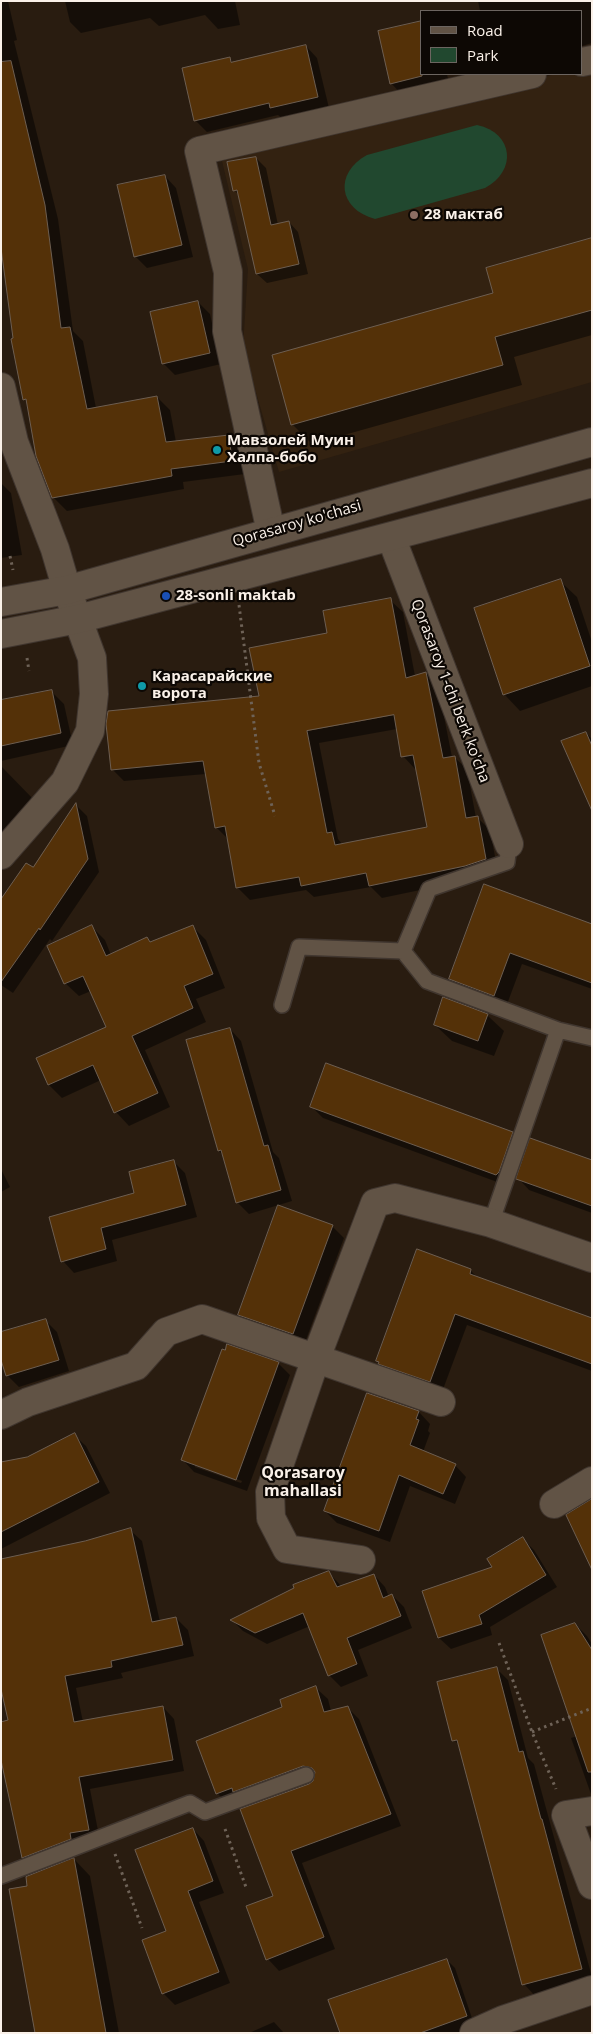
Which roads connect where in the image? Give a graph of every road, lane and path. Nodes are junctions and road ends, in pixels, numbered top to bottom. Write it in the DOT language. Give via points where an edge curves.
graph roads {
  1 [pos="528,75"];
  2 [pos="1,388"];
  3 [pos="592,442"];
  4 [pos="592,483"];
  5 [pos="271,532"];
  6 [pos="391,537"];
  7 [pos="235,578"];
  8 [pos="66,590"];
  9 [pos="1,602"];
  10 [pos="78,619"];
  11 [pos="1,634"];
  12 [pos="27,658"];
  13 [pos="29,672"];
  14 [pos="274,816"];
  15 [pos="509,844"];
  16 [pos="1,855"];
  17 [pos="403,951"];
  18 [pos="282,1005"];
  19 [pos="558,1030"];
  20 [pos="592,1038"];
  21 [pos="491,1223"];
  22 [pos="592,1258"];
  23 [pos="316,1358"];
  24 [pos="442,1402"];
  25 [pos="1,1415"];
  26 [pos="592,1481"];
  27 [pos="554,1504"];
  28 [pos="361,1560"];
  29 [pos="499,1643"];
  30 [pos="592,1708"];
  31 [pos="532,1732"];
  32 [pos="306,1775"];
  33 [pos="218,1808"];
  34 [pos="579,1813"];
  35 [pos="108,1835"];
  36 [pos="1,1876"];
  37 [pos="592,1885"];
  38 [pos="246,1890"];
  39 [pos="142,1928"];
  40 [pos="592,1990"];
  41 [pos="474,2033"];
  1 -- 5 [label="street" via="199,152 228,272 227,331"];
  2 -- 8 [label="street" via="14,442 55,548"];
  3 -- 5 [label="street, Qorasaroy ko'chasi"];
  4 -- 6 [label="street"];
  5 -- 8 [label="street, Qorasaroy ko'chasi"];
  6 -- 7 [label="street"];
  6 -- 15 [label="street, Qorasaroy 1-chi berk ko'cha"];
  7 -- 10 [label="street"];
  7 -- 14 [label="path" via="259,763"];
  8 -- 9 [label="street, Qorasaroy ko'chasi"];
  8 -- 10 [label="street"];
  10 -- 11 [label="street"];
  10 -- 16 [label="street" via="92,658 94,694 90,731 65,782"];
  12 -- 13 [label="path"];
  15 -- 17 [label="lane" via="507,862 429,888"];
  17 -- 18 [label="lane" via="299,947"];
  17 -- 19 [label="lane" via="427,981"];
  19 -- 20 [label="lane"];
  19 -- 21 [label="lane"];
  21 -- 22 [label="street"];
  21 -- 23 [label="street" via="395,1198 375,1202"];
  23 -- 24 [label="street"];
  23 -- 25 [label="street" via="202,1319 166,1332 136,1366 28,1402"];
  23 -- 28 [label="street" via="270,1492 271,1518 287,1549"];
  26 -- 27 [label="street"];
  29 -- 31 [label="path"];
  30 -- 31 [label="path"];
  31 -- 34 [label="path"];
  32 -- 33 [label="lane"];
  33 -- 35 [label="lane" via="205,1812 190,1804"];
  33 -- 38 [label="path"];
  34 -- 37 [label="street"];
  35 -- 36 [label="lane"];
  35 -- 39 [label="path"];
  40 -- 41 [label="street"];
}
